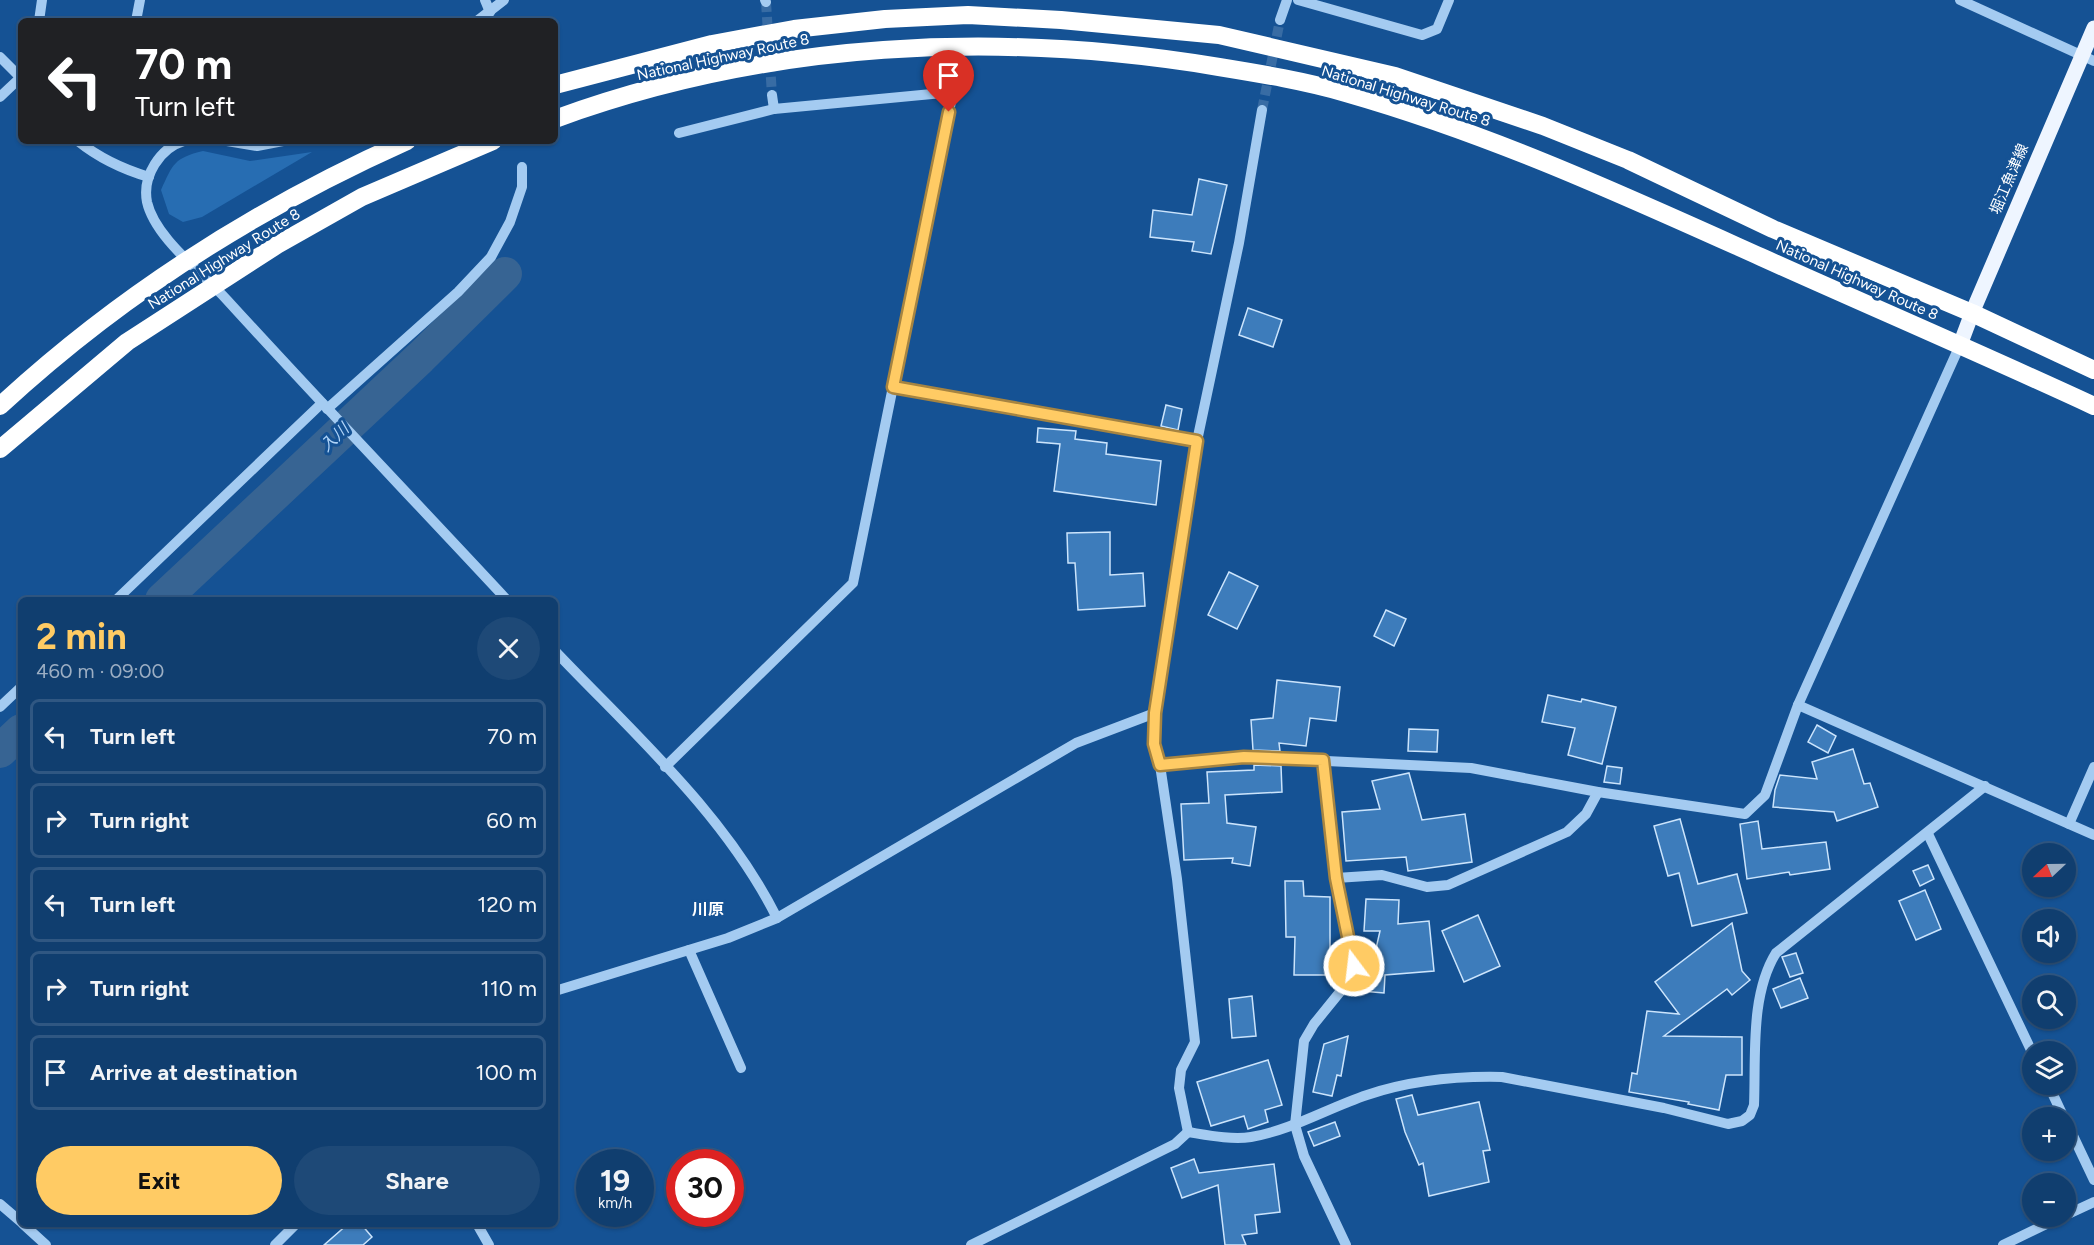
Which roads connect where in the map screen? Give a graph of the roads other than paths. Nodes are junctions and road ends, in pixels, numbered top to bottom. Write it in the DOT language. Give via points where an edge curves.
graph roads {
  1 [pos="42,0"];
  2 [pos="140,0"];
  3 [pos="485,0"];
  4 [pos="504,0"];
  5 [pos="1287,0"];
  6 [pos="1298,0"];
  7 [pos="1449,0"];
  8 [pos="1960,0"];
  9 [pos="490,12"];
  10 [pos="39,18"];
  11 [pos="137,18"];
  12 [pos="481,18"];
  13 [pos="1280,20"];
  14 [pos="2094,28"];
  15 [pos="0,57"];
  16 [pos="2088,58"];
  17 [pos="18,75"];
  18 [pos="18,81"];
  19 [pos="558,84"];
  20 [pos="772,96"];
  21 [pos="0,97"];
  22 [pos="774,109"];
  23 [pos="1262,110"];
  24 [pos="558,117"];
  25 [pos="679,133"];
  26 [pos="82,144"];
  27 [pos="175,144"];
  28 [pos="245,144"];
  29 [pos="267,144"];
  30 [pos="400,144"];
  31 [pos="486,144"];
  32 [pos="522,167"];
  33 [pos="148,177"];
  34 [pos="186,260"];
  35 [pos="214,286"];
  36 [pos="1971,313"];
  37 [pos="1960,345"];
  38 [pos="2094,370"];
  39 [pos="893,387"];
  40 [pos="0,406"];
  41 [pos="324,406"];
  42 [pos="2094,406"];
  43 [pos="1197,441"];
  44 [pos="0,449"];
  45 [pos="119,597"];
  46 [pos="504,597"];
  47 [pos="558,654"];
  48 [pos="18,690"];
  49 [pos="1798,705"];
  50 [pos="0,707"];
  51 [pos="1155,713"];
  52 [pos="1323,760"];
  53 [pos="1160,765"];
  54 [pos="665,767"];
  55 [pos="2094,767"];
  56 [pos="1985,786"];
  57 [pos="1598,792"];
  58 [pos="2068,824"];
  59 [pos="1928,834"];
  60 [pos="2094,835"];
  61 [pos="1336,878"];
  62 [pos="777,918"];
  63 [pos="689,950"];
  64 [pos="558,990"];
  65 [pos="2027,1041"];
  66 [pos="741,1068"];
  67 [pos="1295,1125"];
  68 [pos="1188,1132"];
  69 [pos="2076,1142"];
  70 [pos="2094,1180"];
  71 [pos="2094,1202"];
  72 [pos="0,1204"];
  73 [pos="2076,1210"];
  74 [pos="18,1220"];
  75 [pos="26,1227"];
  76 [pos="293,1227"];
  77 [pos="479,1227"];
  78 [pos="2041,1227"];
  79 [pos="46,1245"];
  80 [pos="275,1245"];
  81 [pos="489,1245"];
  82 [pos="971,1245"];
  83 [pos="1346,1245"];
  84 [pos="2003,1245"];
  1 -- 10 [label="street"];
  2 -- 11 [label="street"];
  3 -- 9 [label="street"];
  4 -- 9 [label="street"];
  5 -- 13 [label="street"];
  6 -- 7 [label="street" via="1422,35 1437,29"];
  8 -- 16 [label="street"];
  9 -- 12 [label="street"];
  14 -- 16 [label="main road, 堀江魚津線"];
  15 -- 17 [label="street"];
  16 -- 36 [label="main road, 堀江魚津線"];
  18 -- 21 [label="street"];
  19 -- 36 [label="highway, National Highway Route 8" via="712,44 794,29 885,19 968,15 1219,35 1395,76 1544,126"];
  20 -- 22 [label="street"];
  22 -- 25 [label="street"];
  22 -- 39 [label="street" via="952,92"];
  23 -- 43 [label="street" via="1239,243"];
  24 -- 37 [label="highway, National Highway Route 8" via="605,100 713,74 827,54 951,45 1155,56 1321,87 1437,121 1611,188"];
  26 -- 33 [label="street" via="95,155"];
  27 -- 33 [label="street" via="160,155"];
  28 -- 29 [label="street"];
  30 -- 34 [label="highway, National Highway Route 8" via="261,213"];
  31 -- 35 [label="highway, National Highway Route 8" via="362,197"];
  32 -- 41 [label="street" via="522,187 510,222 491,257 458,292"];
  33 -- 34 [label="street" via="147,202 168,241"];
  34 -- 35 [label="street"];
  34 -- 40 [label="highway, National Highway Route 8" via="141,291"];
  35 -- 41 [label="street"];
  35 -- 44 [label="highway, National Highway Route 8" via="127,342"];
  36 -- 37 [label="main road, 堀江魚津線"];
  36 -- 38 [label="highway, National Highway Route 8"];
  37 -- 42 [label="highway, National Highway Route 8"];
  37 -- 49 [label="street"];
  39 -- 43 [label="street"];
  39 -- 54 [label="street" via="853,583"];
  41 -- 45 [label="street"];
  41 -- 46 [label="street"];
  43 -- 51 [label="street"];
  47 -- 54 [label="street"];
  48 -- 50 [label="street"];
  49 -- 56 [label="street"];
  49 -- 57 [label="street" via="1765,795 1746,814"];
  51 -- 53 [label="street" via="1154,744"];
  51 -- 62 [label="street" via="1076,743"];
  52 -- 53 [label="street" via="1244,757"];
  52 -- 57 [label="street" via="1472,768"];
  52 -- 61 [label="street"];
  53 -- 68 [label="street" via="1195,1042 1181,1070 1179,1088"];
  54 -- 62 [label="street" via="724,832 763,889"];
  55 -- 58 [label="street"];
  56 -- 58 [label="street"];
  56 -- 59 [label="street"];
  57 -- 61 [label="street" via="1586,814 1567,832 1448,885 1427,887 1382,875"];
  58 -- 60 [label="street"];
  59 -- 65 [label="street"];
  59 -- 67 [label="street" via="1776,953 1766,969 1758,1016 1754,1104 1742,1121 1728,1124 1664,1108 1480,1077 1397,1086"];
  61 -- 67 [label="street" via="1354,966 1344,987 1304,1041"];
  62 -- 63 [label="street"];
  63 -- 64 [label="street"];
  63 -- 66 [label="street"];
  67 -- 68 [label="street" via="1250,1137"];
  67 -- 83 [label="street" via="1304,1156"];
  68 -- 82 [label="street" via="1175,1144"];
  69 -- 70 [label="street"];
  71 -- 73 [label="street"];
  72 -- 74 [label="street"];
  75 -- 79 [label="street"];
  76 -- 80 [label="street"];
  77 -- 81 [label="street"];
  78 -- 84 [label="street"];
}
